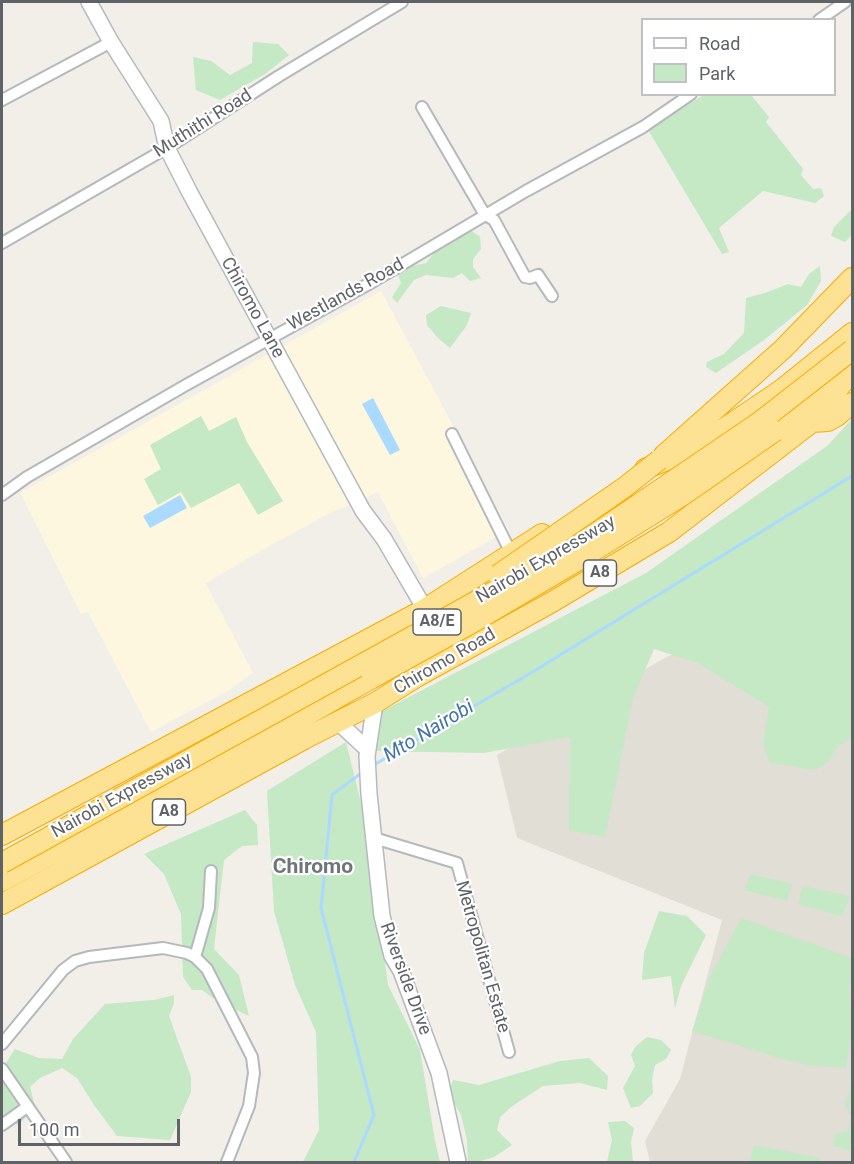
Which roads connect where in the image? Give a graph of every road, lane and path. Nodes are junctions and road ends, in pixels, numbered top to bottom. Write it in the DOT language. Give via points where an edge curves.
graph roads {
  1 [pos="89,2"];
  2 [pos="402,2"];
  3 [pos="845,2"];
  4 [pos="822,18"];
  5 [pos="111,42"];
  6 [pos="688,96"];
  7 [pos="2,99"];
  8 [pos="422,107"];
  9 [pos="167,148"];
  10 [pos="485,215"];
  11 [pos="2,243"];
  12 [pos="852,278"];
  13 [pos="552,296"];
  14 [pos="852,333"];
  15 [pos="268,338"];
  16 [pos="852,350"];
  17 [pos="852,370"];
  18 [pos="852,403"];
  19 [pos="812,422"];
  20 [pos="452,434"];
  21 [pos="775,451"];
  22 [pos="2,495"];
  23 [pos="533,540"];
  24 [pos="511,553"];
  25 [pos="424,609"];
  26 [pos="341,674"];
  27 [pos="375,703"];
  28 [pos="339,723"];
  29 [pos="367,752"];
  30 [pos="2,835"];
  31 [pos="374,838"];
  32 [pos="2,863"];
  33 [pos="210,871"];
  34 [pos="2,881"];
  35 [pos="2,904"];
  36 [pos="195,957"];
  37 [pos="2,1044"];
  38 [pos="509,1052"];
  39 [pos="2,1069"];
  40 [pos="27,1107"];
  41 [pos="2,1125"];
  42 [pos="66,1162"];
  43 [pos="227,1162"];
  44 [pos="458,1162"];
  1 -- 5 [label="street, Chiromo Lane"];
  2 -- 9 [label="street, Muthithi Road"];
  3 -- 4 [label="street"];
  5 -- 7 [label="street"];
  5 -- 9 [label="street, Chiromo Lane" via="161,121"];
  6 -- 10 [label="street, Westlands Road" via="643,127"];
  8 -- 10 [label="street"];
  9 -- 11 [label="street, Muthithi Road"];
  9 -- 15 [label="street, Chiromo Lane"];
  10 -- 13 [label="street" via="494,220 525,277 538,275"];
  10 -- 15 [label="street, Westlands Road"];
  12 -- 26 [label="highway, bridge" via="783,349 625,487 524,559"];
  14 -- 23 [label="highway" via="781,390 695,448 627,476"];
  15 -- 22 [label="street, Westlands Road"];
  15 -- 25 [label="street, Chiromo Lane" via="363,511 384,539"];
  16 -- 26 [label="highway, Nairobi Expressway / A8/E, bridge" via="761,421 580,544"];
  17 -- 19 [label="highway, Chiromo Road / A8"];
  17 -- 34 [label="highway, Nairobi Expressway / A8/E, bridge" via="775,431 582,558 270,736"];
  18 -- 19 [label="highway" via="828,421"];
  19 -- 21 [label="highway, Chiromo Road / A8"];
  20 -- 24 [label="street"];
  21 -- 23 [label="highway" via="766,438 750,438 659,494 633,488"];
  21 -- 27 [label="highway, Chiromo Road / A8" via="669,532"];
  23 -- 24 [label="highway"];
  24 -- 25 [label="highway"];
  25 -- 30 [label="highway"];
  26 -- 32 [label="highway, Nairobi Expressway / A8/E, bridge"];
  27 -- 28 [label="highway, Chiromo Road / A8"];
  27 -- 29 [label="street, Riverside Drive"];
  28 -- 29 [label="street"];
  28 -- 35 [label="highway, Chiromo Road / A8"];
  29 -- 31 [label="street, Riverside Drive"];
  31 -- 38 [label="street, Metropolitan Estate" via="457,863"];
  31 -- 44 [label="street, Riverside Drive" via="386,935 439,1073"];
  33 -- 36 [label="street" via="209,908"];
  36 -- 37 [label="street" via="163,948 78,959 63,970"];
  36 -- 43 [label="street" via="207,969 252,1057 249,1106"];
  39 -- 40 [label="street"];
  40 -- 41 [label="street"];
  40 -- 42 [label="street"];
}
